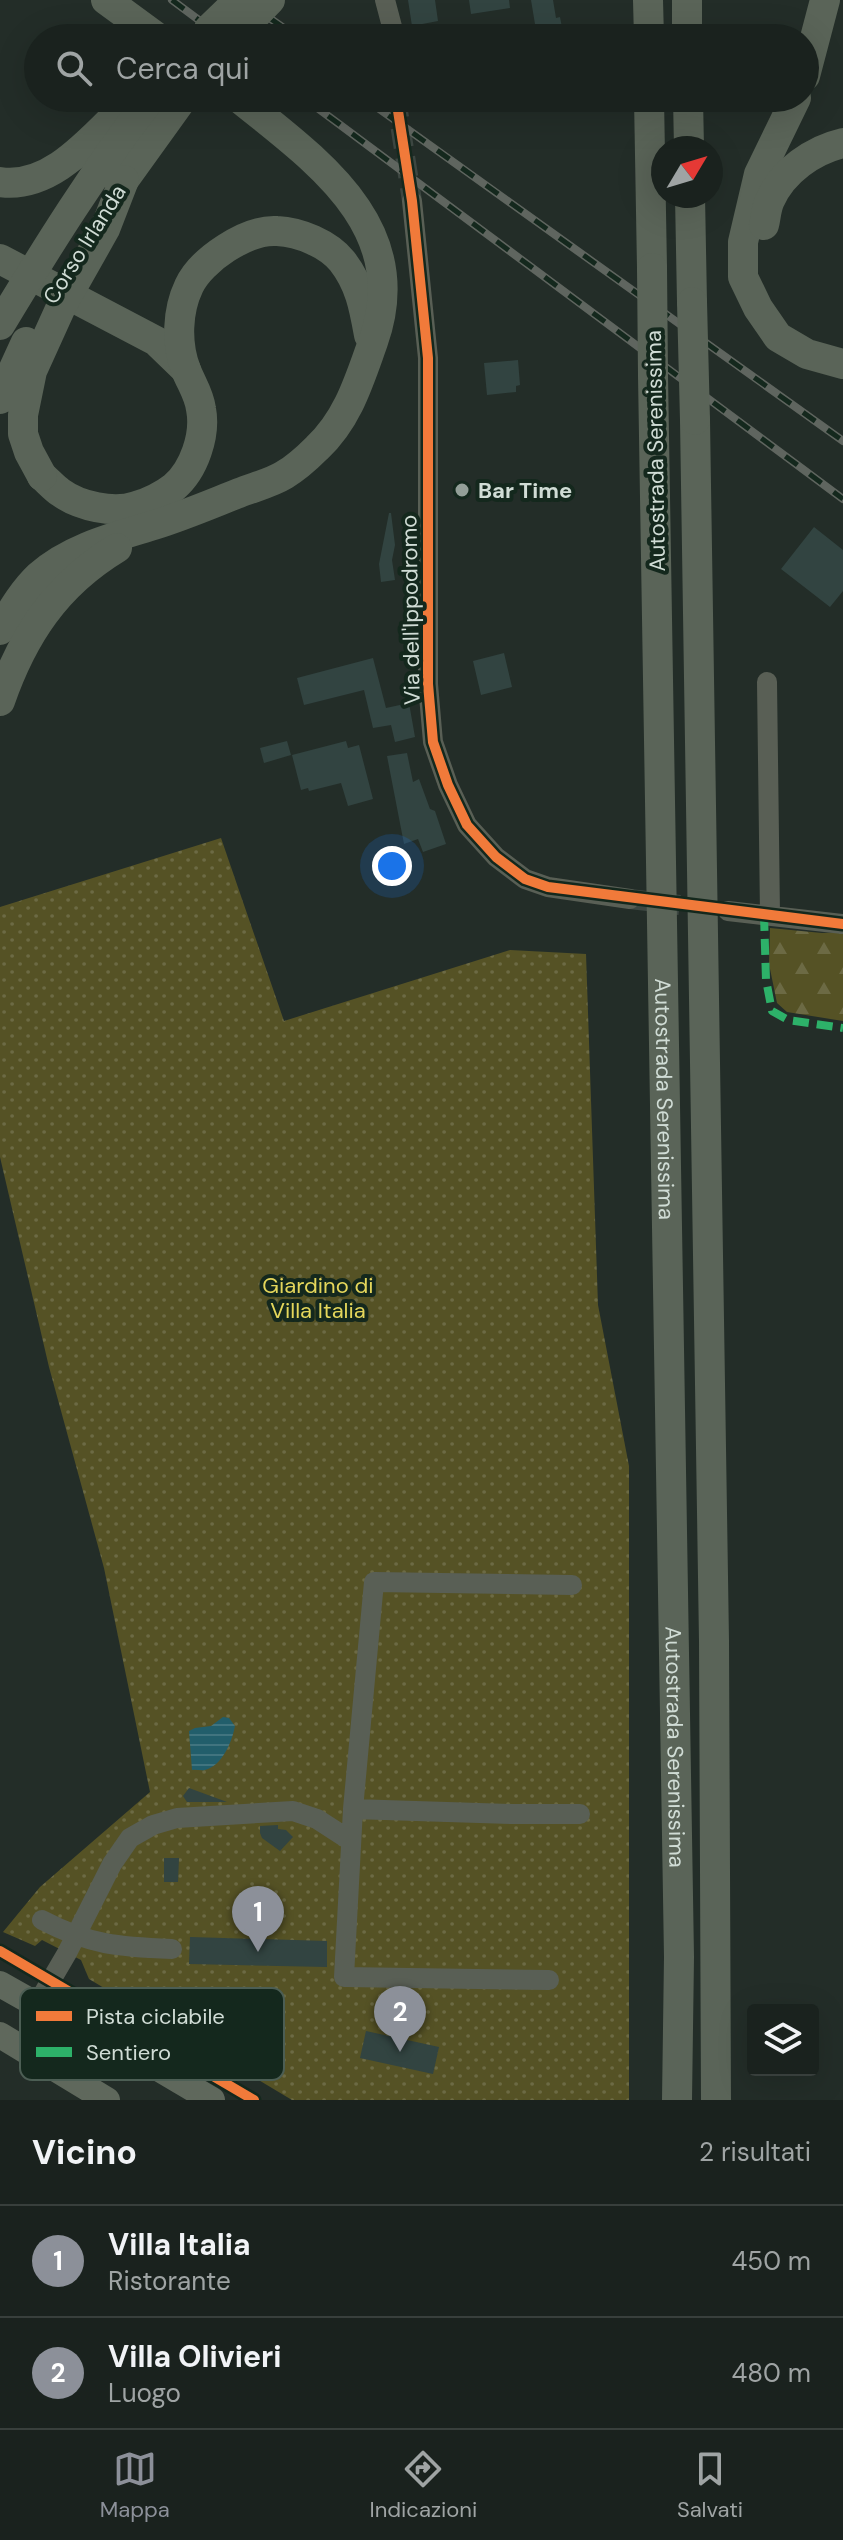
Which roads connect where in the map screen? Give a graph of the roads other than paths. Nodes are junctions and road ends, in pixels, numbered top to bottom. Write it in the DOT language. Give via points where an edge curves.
graph roads {
  1 [pos="106,0"];
  2 [pos="239,0"];
  3 [pos="270,0"];
  4 [pos="373,0"];
  5 [pos="385,0"];
  6 [pos="648,0"];
  7 [pos="687,0"];
  8 [pos="825,0"];
  9 [pos="139,24"];
  10 [pos="220,24"];
  11 [pos="231,24"];
  12 [pos="379,24"];
  13 [pos="391,24"];
  14 [pos="649,24"];
  15 [pos="687,24"];
  16 [pos="819,24"];
  17 [pos="120,112"];
  18 [pos="140,112"];
  19 [pos="173,112"];
  20 [pos="256,112"];
  21 [pos="649,112"];
  22 [pos="688,112"];
  23 [pos="789,112"];
  24 [pos="689,136"];
  25 [pos="843,143"];
  26 [pos="124,180"];
  27 [pos="0,182"];
  28 [pos="412,201"];
  29 [pos="690,208"];
  30 [pos="0,259"];
  31 [pos="0,325"];
  32 [pos="843,347"];
  33 [pos="371,349"];
  34 [pos="843,364"];
  35 [pos="186,370"];
  36 [pos="0,399"];
  37 [pos="161,523"];
  38 [pos="0,630"];
  39 [pos="767,682"];
  40 [pos="0,701"];
  41 [pos="630,899"];
  42 [pos="728,911"];
  43 [pos="770,915"];
  44 [pos="843,924"];
  45 [pos="572,1585"];
  46 [pos="673,1603"];
  47 [pos="353,1809"];
  48 [pos="580,1814"];
  49 [pos="351,1841"];
  50 [pos="42,1920"];
  51 [pos="74,1936"];
  52 [pos="172,1949"];
  53 [pos="549,1980"];
  54 [pos="0,1984"];
  55 [pos="46,1988"];
  56 [pos="20,1996"];
  57 [pos="0,2035"];
  58 [pos="20,2047"];
  59 [pos="74,2080"];
  60 [pos="146,2080"];
  61 [pos="178,2080"];
  62 [pos="193,2080"];
  63 [pos="107,2100"];
  64 [pos="180,2100"];
  65 [pos="212,2100"];
  66 [pos="227,2100"];
  67 [pos="659,2100"];
  68 [pos="677,2100"];
  69 [pos="716,2100"];
  1 -- 9 [label="highway"];
  2 -- 10 [label="highway, bridge"];
  3 -- 11 [label="highway, bridge"];
  4 -- 12 [label="street"];
  5 -- 13 [label="street"];
  6 -- 14 [label="highway"];
  7 -- 15 [label="highway"];
  8 -- 16 [label="highway"];
  17 -- 27 [label="highway" via="52,172 12,184"];
  18 -- 31 [label="highway, Corso Irlanda, bridge" via="55,232"];
  19 -- 26 [label="highway, Corso Irlanda"];
  20 -- 33 [label="highway" via="336,180 370,227 382,276"];
  21 -- 46 [label="highway, Autostrada Serenissima, bridge"];
  22 -- 24 [label="highway"];
  23 -- 34 [label="highway" via="759,174 743,242 743,277 778,337 807,354"];
  25 -- 32 [label="highway" via="794,167 770,200 759,272 788,323"];
  26 -- 35 [label="highway, bridge" via="105,229 32,371 23,434 42,476 61,493 87,505 111,508 134,507 174,486 200,442 202,412"];
  26 -- 36 [label="highway, Corso Irlanda, bridge" via="45,306"];
  28 -- 41 [label="street, Via dell'Ippodromo" via="428,358 428,684 433,742 467,825 511,869"];
  29 -- 69 [label="highway, Autostrada Serenissima, bridge" via="714,1641"];
  30 -- 35 [label="highway" via="156,341"];
  33 -- 35 [label="highway" via="359,287 340,259 322,244 275,230 242,238 196,273 180,312"];
  33 -- 37 [label="highway" via="348,409 319,447 284,475"];
  37 -- 38 [label="highway" via="72,553 38,577"];
  37 -- 40 [label="highway" via="83,571 61,592 38,619"];
  39 -- 43 [label="street"];
  42 -- 43 [label="street"];
  43 -- 44 [label="street"];
  45 -- 47 [label="street" via="374,1582"];
  46 -- 67 [label="highway" via="659,1775"];
  46 -- 68 [label="highway, Autostrada Serenissima"];
  47 -- 48 [label="street"];
  47 -- 49 [label="street"];
  49 -- 51 [label="street" via="293,1811 177,1818 153,1825 130,1838"];
  49 -- 53 [label="street" via="344,1977"];
  50 -- 51 [label="street"];
  51 -- 52 [label="street" via="120,1947"];
  51 -- 55 [label="street"];
  54 -- 56 [label="main road"];
  57 -- 58 [label="main road"];
  59 -- 63 [label="main road"];
  60 -- 64 [label="main road"];
  61 -- 65 [label="main road"];
  62 -- 66 [label="main road"];
}
